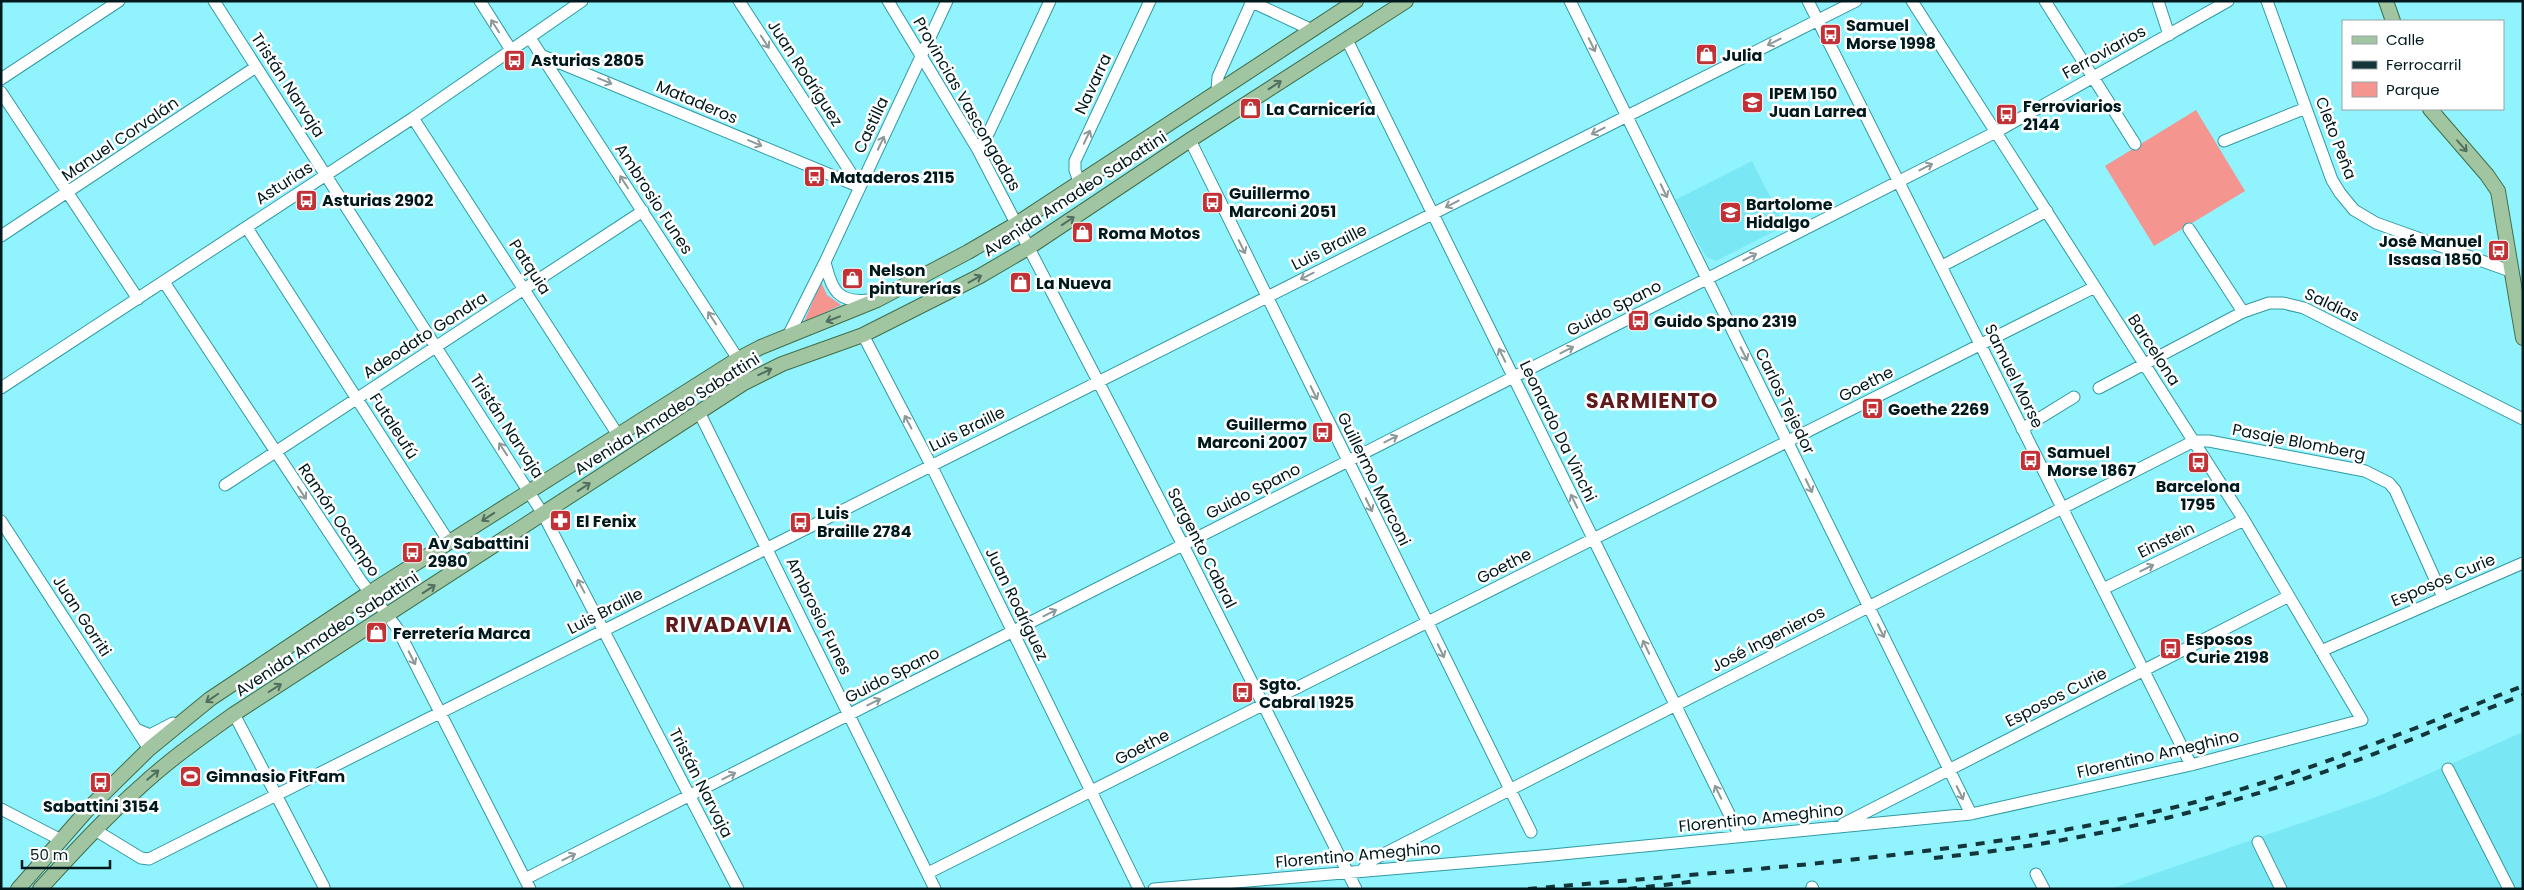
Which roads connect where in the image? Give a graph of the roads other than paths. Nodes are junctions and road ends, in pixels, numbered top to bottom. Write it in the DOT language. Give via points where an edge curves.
graph roads {
  1 [pos="119,1"];
  2 [pos="214,1"];
  3 [pos="480,1"];
  4 [pos="582,1"];
  5 [pos="739,1"];
  6 [pos="888,1"];
  7 [pos="947,1"];
  8 [pos="1050,1"];
  9 [pos="1150,1"];
  10 [pos="1406,1"];
  11 [pos="1570,1"];
  12 [pos="1808,1"];
  13 [pos="1856,1"];
  14 [pos="1912,1"];
  15 [pos="2045,1"];
  16 [pos="2158,1"];
  17 [pos="2228,1"];
  18 [pos="2267,1"];
  19 [pos="2386,1"];
  20 [pos="1251,2"];
  21 [pos="1350,4"];
  22 [pos="1818,20"];
  23 [pos="2393,20"];
  24 [pos="1312,30"];
  25 [pos="2169,35"];
  26 [pos="530,38"];
  27 [pos="1347,40"];
  28 [pos="511,50"];
  29 [pos="922,55"];
  30 [pos="543,56"];
  31 [pos="256,67"];
  32 [pos="2094,77"];
  33 [pos="1,79"];
  34 [pos="1217,91"];
  35 [pos="1,92"];
  36 [pos="2306,108"];
  37 [pos="2431,110"];
  38 [pos="1627,116"];
  39 [pos="413,118"];
  40 [pos="1996,132"];
  41 [pos="1190,140"];
  42 [pos="2224,141"];
  43 [pos="2135,144"];
  44 [pos="978,150"];
  45 [pos="327,174"];
  46 [pos="1079,182"];
  47 [pos="1899,182"];
  48 [pos="860,187"];
  49 [pos="67,193"];
  50 [pos="643,211"];
  51 [pos="2047,211"];
  52 [pos="1432,214"];
  53 [pos="1016,224"];
  54 [pos="246,228"];
  55 [pos="2189,229"];
  56 [pos="1,236"];
  57 [pos="1028,248"];
  58 [pos="825,262"];
  59 [pos="1942,266"];
  60 [pos="2510,271"];
  61 [pos="1707,279"];
  62 [pos="164,282"];
  63 [pos="2095,287"];
  64 [pos="525,289"];
  65 [pos="1266,297"];
  66 [pos="138,299"];
  67 [pos="877,300"];
  68 [pos="2243,312"];
  69 [pos="862,335"];
  70 [pos="788,336"];
  71 [pos="2523,338"];
  72 [pos="1982,344"];
  73 [pos="436,347"];
  74 [pos="738,359"];
  75 [pos="2145,366"];
  76 [pos="1513,377"];
  77 [pos="1097,382"];
  78 [pos="1,388"];
  79 [pos="2099,388"];
  80 [pos="2074,397"];
  81 [pos="357,399"];
  82 [pos="699,412"];
  83 [pos="2523,419"];
  84 [pos="2022,429"];
  85 [pos="618,435"];
  86 [pos="2194,441"];
  87 [pos="1787,442"];
  88 [pos="275,453"];
  89 [pos="1348,461"];
  90 [pos="931,465"];
  91 [pos="225,485"];
  92 [pos="529,490"];
  93 [pos="2062,508"];
  94 [pos="543,514"];
  95 [pos="2244,520"];
  96 [pos="1,521"];
  97 [pos="1593,539"];
  98 [pos="449,542"];
  99 [pos="1183,545"];
  100 [pos="767,547"];
  101 [pos="2523,563"];
  102 [pos="2103,589"];
  103 [pos="369,593"];
  104 [pos="2289,596"];
  105 [pos="2443,596"];
  106 [pos="1868,606"];
  107 [pos="388,615"];
  108 [pos="1427,622"];
  109 [pos="603,630"];
  110 [pos="1013,632"];
  111 [pos="2321,651"];
  112 [pos="2144,670"];
  113 [pos="1264,704"];
  114 [pos="1675,705"];
  115 [pos="197,710"];
  116 [pos="439,712"];
  117 [pos="234,714"];
  118 [pos="850,715"];
  119 [pos="2362,720"];
  120 [pos="136,729"];
  121 [pos="149,749"];
  122 [pos="2191,764"];
  123 [pos="2448,769"];
  124 [pos="1949,770"];
  125 [pos="1510,790"];
  126 [pos="1091,791"];
  127 [pos="277,795"];
  128 [pos="690,796"];
  129 [pos="1,809"];
  130 [pos="1971,814"];
  131 [pos="1838,827"];
  132 [pos="95,830"];
  133 [pos="1530,832"];
  134 [pos="1740,836"];
  135 [pos="61,840"];
  136 [pos="2258,842"];
  137 [pos="1362,871"];
  138 [pos="1348,872"];
  139 [pos="928,873"];
  140 [pos="2036,874"];
  141 [pos="528,884"];
  142 [pos="324,887"];
  143 [pos="18,889"];
  144 [pos="40,889"];
  145 [pos="738,889"];
  146 [pos="935,889"];
  147 [pos="1139,889"];
  148 [pos="1154,889"];
  149 [pos="1356,889"];
  150 [pos="2044,889"];
  151 [pos="2281,889"];
  152 [pos="2509,889"];
  1 -- 33 [label="street"];
  2 -- 31 [label="street, Tristán Narvaja"];
  28 -- 3 [label="street, one-way"];
  4 -- 26 [label="street, Asturias"];
  5 -- 48 [label="street, Juan Rodríguez, one-way"];
  6 -- 29 [label="street, Provincias Vascongadas"];
  7 -- 29 [label="street, Castilla"];
  8 -- 44 [label="street"];
  46 -- 9 [label="street, Navarra, one-way" via="1075,161"];
  10 -- 27 [label="main road, Avenida Amadeo Sabattini"];
  11 -- 38 [label="street, Carlos Tejedor, one-way"];
  12 -- 22 [label="street, Samuel Morse"];
  13 -- 22 [label="street, Luis Braille"];
  14 -- 40 [label="street, Barcelona"];
  15 -- 32 [label="street"];
  16 -- 25 [label="street"];
  17 -- 25 [label="street, Ferroviarios"];
  18 -- 36 [label="street, Cleto Peña"];
  19 -- 23 [label="main road"];
  20 -- 24 [label="street"];
  20 -- 34 [label="street" via="1218,77"];
  21 -- 24 [label="main road, Avenida Amadeo Sabattini"];
  22 -- 38 [label="street, Luis Braille, one-way"];
  22 -- 47 [label="street, Samuel Morse"];
  24 -- 34 [label="main road, Avenida Amadeo Sabattini"];
  25 -- 32 [label="street, Ferroviarios"];
  26 -- 28 [label="street, Asturias"];
  26 -- 30 [label="street"];
  41 -- 27 [label="main road, Avenida Amadeo Sabattini, one-way"];
  27 -- 52 [label="street, Leonardo Da Vinchi"];
  28 -- 39 [label="street, Asturias"];
  29 -- 44 [label="street, Provincias Vascongadas"];
  48 -- 29 [label="street, Castilla, one-way"];
  30 -- 48 [label="street, Mataderos, one-way"];
  50 -- 30 [label="street, Ambrosio Funes, one-way"];
  31 -- 45 [label="street, Tristán Narvaja"];
  31 -- 49 [label="street, Manuel Corvalán"];
  32 -- 40 [label="street, Ferroviarios"];
  32 -- 43 [label="street"];
  34 -- 46 [label="main road, Avenida Amadeo Sabattini"];
  35 -- 49 [label="street"];
  36 -- 42 [label="street"];
  36 -- 60 [label="street, Cleto Peña" via="2332,180 2354,210 2376,224"];
  37 -- 60 [label="main road, one-way" via="2498,191"];
  38 -- 52 [label="street, Luis Braille, one-way"];
  38 -- 61 [label="street, Carlos Tejedor, one-way"];
  39 -- 45 [label="street, Asturias"];
  39 -- 64 [label="street, Patquia"];
  47 -- 40 [label="street, Guido Spano, one-way"];
  40 -- 51 [label="street, Barcelona"];
  57 -- 41 [label="main road, Avenida Amadeo Sabattini, one-way"];
  41 -- 65 [label="street, Guillermo Marconi, one-way"];
  44 -- 53 [label="street, Provincias Vascongadas"];
  45 -- 54 [label="street, Asturias"];
  45 -- 73 [label="street, Tristán Narvaja"];
  46 -- 53 [label="main road, Avenida Amadeo Sabattini"];
  47 -- 59 [label="street, Samuel Morse"];
  61 -- 47 [label="street, Guido Spano, one-way"];
  48 -- 58 [label="street, Castilla"];
  49 -- 56 [label="street, Manuel Corvalán"];
  49 -- 66 [label="street"];
  50 -- 64 [label="street, Adeodato Gondra"];
  74 -- 50 [label="street, Ambrosio Funes, one-way"];
  51 -- 59 [label="street"];
  51 -- 63 [label="street, Barcelona"];
  52 -- 65 [label="street, Luis Braille, one-way"];
  76 -- 52 [label="street, Leonardo Da Vinchi, one-way"];
  53 -- 57 [label="street, Sargento Cabral"];
  53 -- 67 [label="main road, Avenida Amadeo Sabattini"];
  54 -- 62 [label="street, Asturias"];
  54 -- 81 [label="street, Futaleufú"];
  55 -- 68 [label="street"];
  69 -- 57 [label="main road, Avenida Amadeo Sabattini, one-way" via="941,297"];
  57 -- 77 [label="street, Sargento Cabral"];
  58 -- 67 [label="street" via="829,279 839,295 854,302"];
  58 -- 70 [label="street, Castilla"];
  59 -- 72 [label="street, Samuel Morse"];
  60 -- 71 [label="main road"];
  76 -- 61 [label="street, Guido Spano, one-way"];
  61 -- 87 [label="street, Carlos Tejedor, one-way"];
  62 -- 66 [label="street, Asturias"];
  62 -- 88 [label="street, Ramón Ocampo"];
  63 -- 72 [label="street, Goethe"];
  63 -- 75 [label="street, Barcelona"];
  64 -- 73 [label="street, Adeodato Gondra"];
  64 -- 85 [label="street, Patquia"];
  65 -- 77 [label="street, Luis Braille"];
  65 -- 89 [label="street, Guillermo Marconi, one-way"];
  66 -- 78 [label="street, Asturias"];
  67 -- 70 [label="main road, Avenida Amadeo Sabattini, one-way"];
  68 -- 75 [label="street, Saldias"];
  68 -- 83 [label="street, Saldias" via="2283,303 2304,308"];
  82 -- 69 [label="main road, Avenida Amadeo Sabattini, one-way" via="764,372"];
  90 -- 69 [label="street, Juan Rodríguez, one-way"];
  70 -- 74 [label="main road, Avenida Amadeo Sabattini"];
  72 -- 84 [label="street, Samuel Morse"];
  72 -- 87 [label="street, Goethe"];
  73 -- 81 [label="street, Adeodato Gondra"];
  92 -- 73 [label="street, Tristán Narvaja, one-way"];
  74 -- 85 [label="main road, Avenida Amadeo Sabattini"];
  75 -- 79 [label="street, Saldias"];
  75 -- 86 [label="street, Barcelona"];
  89 -- 76 [label="street, Guido Spano, one-way"];
  97 -- 76 [label="street, Leonardo Da Vinchi, one-way"];
  77 -- 90 [label="street, Luis Braille"];
  77 -- 99 [label="street, Sargento Cabral"];
  80 -- 84 [label="street"];
  81 -- 88 [label="street, Adeodato Gondra"];
  81 -- 98 [label="street, Futaleufú"];
  94 -- 82 [label="main road, Avenida Amadeo Sabattini, one-way"];
  82 -- 100 [label="street, Ambrosio Funes"];
  84 -- 93 [label="street, Samuel Morse"];
  85 -- 92 [label="main road, Avenida Amadeo Sabattini"];
  86 -- 93 [label="street, José Ingenieros"];
  86 -- 95 [label="street, Barcelona"];
  86 -- 105 [label="street, Pasaje Blomberg" via="2209,441 2365,471 2389,483 2401,500"];
  87 -- 97 [label="street, Goethe"];
  87 -- 106 [label="street, Carlos Tejedor, one-way"];
  88 -- 91 [label="street, Adeodato Gondra"];
  88 -- 103 [label="street, Ramón Ocampo, one-way"];
  89 -- 99 [label="street, Guido Spano"];
  89 -- 108 [label="street, Guillermo Marconi, one-way"];
  90 -- 100 [label="street, Luis Braille"];
  90 -- 110 [label="street, Juan Rodríguez"];
  92 -- 94 [label="street, Tristán Narvaja"];
  92 -- 98 [label="main road, Avenida Amadeo Sabattini, one-way"];
  93 -- 102 [label="street, Samuel Morse"];
  93 -- 106 [label="street, José Ingenieros"];
  107 -- 94 [label="main road, Avenida Amadeo Sabattini, one-way"];
  109 -- 94 [label="street, Tristán Narvaja, one-way"];
  102 -- 95 [label="street, Einstein, one-way"];
  95 -- 104 [label="street, Barcelona"];
  96 -- 120 [label="street, Juan Gorriti"];
  97 -- 108 [label="street, Goethe"];
  114 -- 97 [label="street, Leonardo Da Vinchi, one-way"];
  98 -- 103 [label="main road, Avenida Amadeo Sabattini"];
  110 -- 99 [label="street, Guido Spano, one-way"];
  99 -- 113 [label="street, Sargento Cabral"];
  100 -- 109 [label="street, Luis Braille"];
  100 -- 118 [label="street, Ambrosio Funes"];
  101 -- 105 [label="street, Esposos Curie"];
  102 -- 112 [label="street, Samuel Morse"];
  103 -- 107 [label="street, Ramón Ocampo"];
  103 -- 115 [label="main road, Avenida Amadeo Sabattini, one-way"];
  104 -- 111 [label="street, Barcelona"];
  104 -- 112 [label="street, Esposos Curie"];
  105 -- 111 [label="street, Esposos Curie"];
  106 -- 114 [label="street, José Ingenieros"];
  106 -- 124 [label="street, Carlos Tejedor, one-way"];
  107 -- 116 [label="street, Ramón Ocampo, one-way"];
  117 -- 107 [label="main road, Avenida Amadeo Sabattini, one-way"];
  108 -- 113 [label="street, Goethe"];
  108 -- 125 [label="street, Guillermo Marconi, one-way"];
  109 -- 116 [label="street, Luis Braille"];
  109 -- 128 [label="street, Tristán Narvaja"];
  118 -- 110 [label="street, Guido Spano, one-way"];
  110 -- 126 [label="street, Juan Rodríguez"];
  111 -- 119 [label="street, Barcelona"];
  112 -- 122 [label="street, Samuel Morse"];
  112 -- 124 [label="street, Esposos Curie"];
  113 -- 126 [label="street, Goethe"];
  113 -- 138 [label="street, Sargento Cabral"];
  114 -- 125 [label="street, José Ingenieros"];
  134 -- 114 [label="street, Leonardo Da Vinchi, one-way"];
  115 -- 120 [label="street" via="150,734"];
  115 -- 121 [label="main road, Avenida Amadeo Sabattini"];
  116 -- 127 [label="street, Luis Braille"];
  116 -- 141 [label="street, Ramón Ocampo"];
  117 -- 127 [label="street"];
  132 -- 117 [label="main road, Avenida Amadeo Sabattini, one-way" via="155,773"];
  128 -- 118 [label="street, Guido Spano, one-way"];
  118 -- 139 [label="street, Ambrosio Funes"];
  119 -- 122 [label="street, Florentino Ameghino"];
  120 -- 121 [label="street, Juan Gorriti"];
  121 -- 135 [label="main road, Avenida Amadeo Sabattini"];
  122 -- 130 [label="street, Florentino Ameghino"];
  123 -- 152 [label="street"];
  124 -- 130 [label="street, Carlos Tejedor, one-way"];
  124 -- 131 [label="street, Esposos Curie"];
  125 -- 133 [label="street, Guillermo Marconi"];
  125 -- 137 [label="street, José Ingenieros" via="1368,862"];
  126 -- 139 [label="street, Goethe"];
  126 -- 147 [label="street, Juan Rodríguez"];
  127 -- 132 [label="street, Luis Braille" via="149,859 141,858"];
  127 -- 142 [label="street"];
  141 -- 128 [label="street, Guido Spano, one-way"];
  128 -- 145 [label="street, Tristán Narvaja"];
  129 -- 135 [label="street"];
  130 -- 131 [label="street, Florentino Ameghino"];
  131 -- 134 [label="street, Florentino Ameghino"];
  132 -- 144 [label="main road, Avenida Amadeo Sabattini"];
  134 -- 137 [label="street, Florentino Ameghino"];
  135 -- 143 [label="main road, Avenida Amadeo Sabattini"];
  136 -- 151 [label="street"];
  137 -- 138 [label="street, Florentino Ameghino"];
  138 -- 148 [label="street, Florentino Ameghino"];
  138 -- 149 [label="street, Sargento Cabral"];
  139 -- 146 [label="street, Ambrosio Funes"];
  140 -- 150 [label="street"];
}
